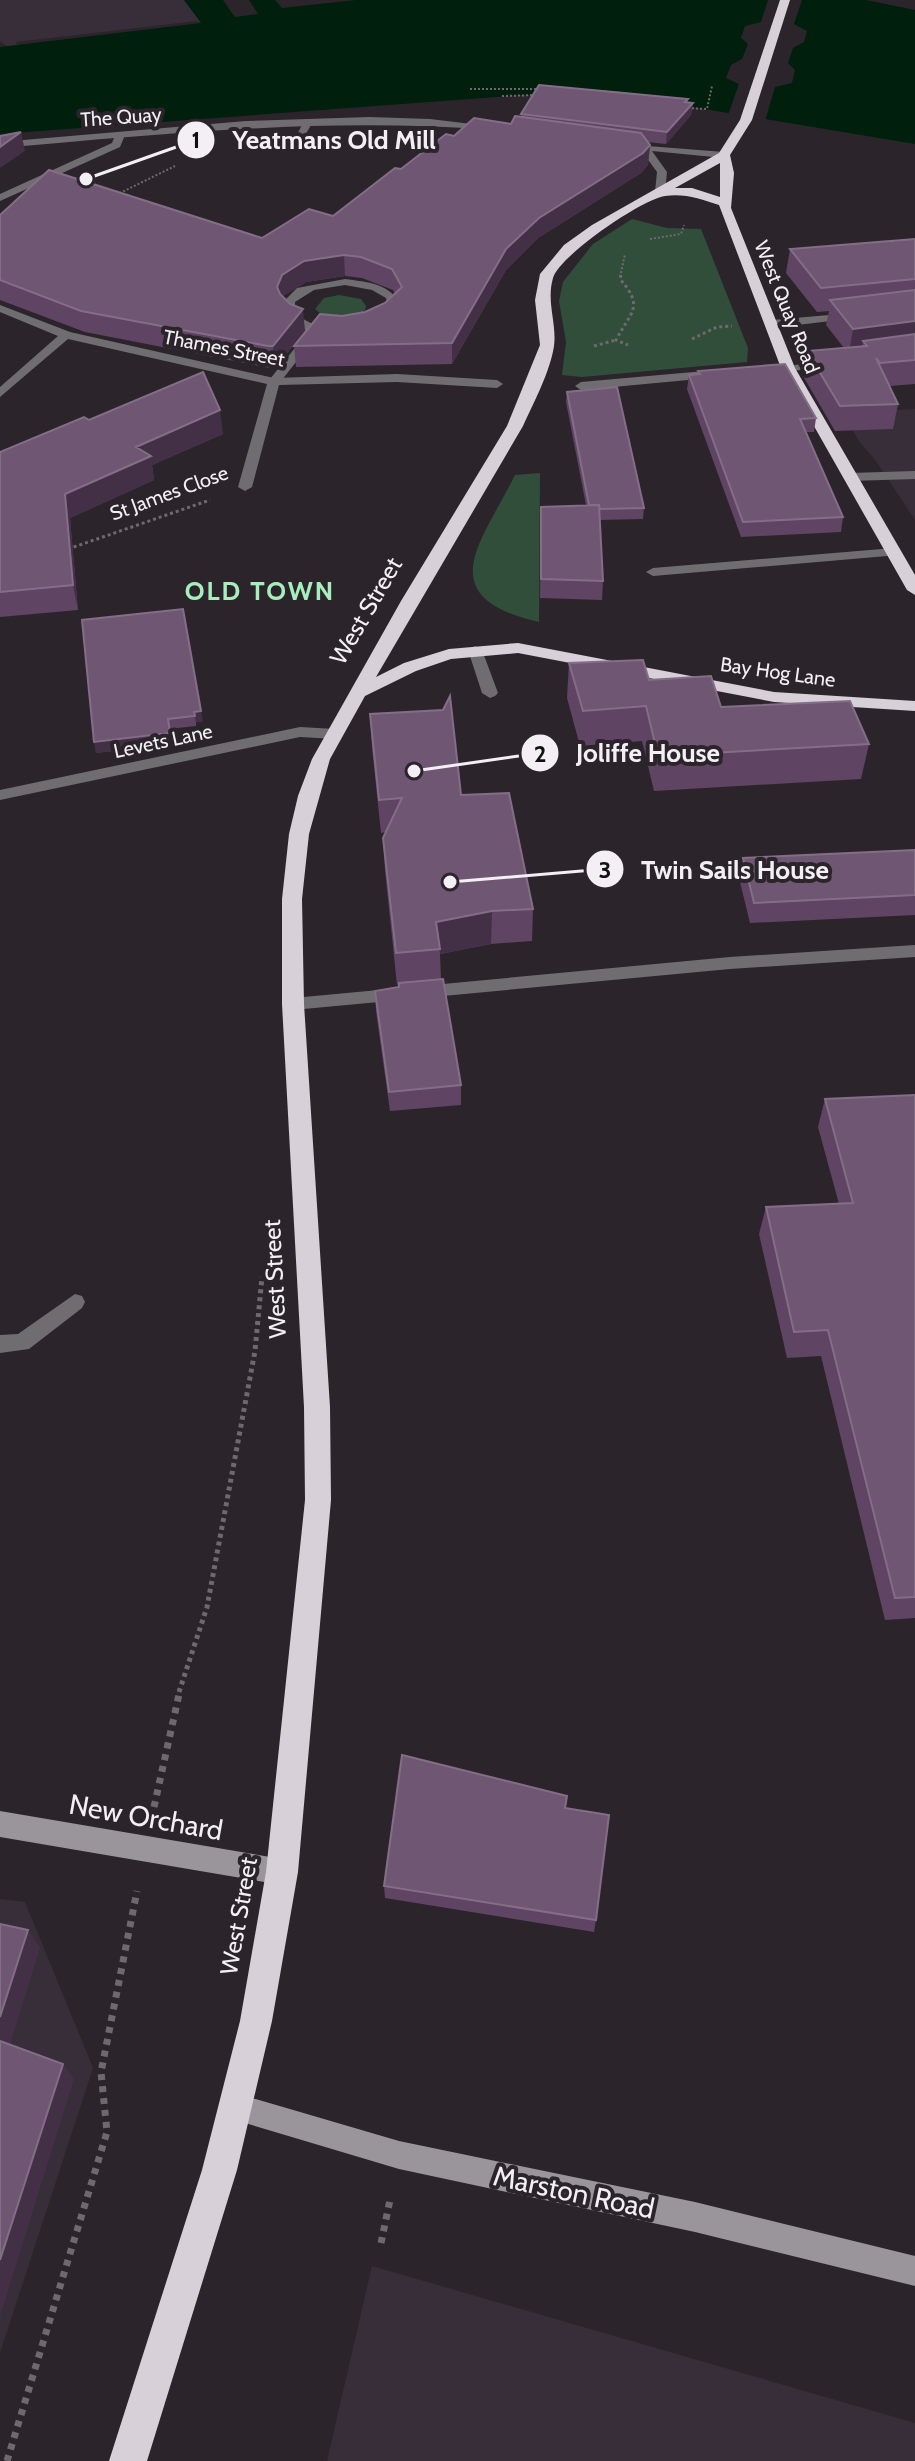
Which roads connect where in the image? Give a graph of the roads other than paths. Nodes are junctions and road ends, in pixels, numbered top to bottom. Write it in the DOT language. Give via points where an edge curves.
graph roads {
  1 [pos="785,0"];
  2 [pos="307,123"];
  3 [pos="497,128"];
  4 [pos="120,135"];
  5 [pos="615,144"];
  6 [pos="0,145"];
  7 [pos="293,148"];
  8 [pos="645,149"];
  9 [pos="724,155"];
  10 [pos="660,192"];
  11 [pos="0,198"];
  12 [pos="724,202"];
  13 [pos="0,308"];
  14 [pos="872,313"];
  15 [pos="772,324"];
  16 [pos="316,329"];
  17 [pos="66,335"];
  18 [pos="841,360"];
  19 [pos="781,368"];
  20 [pos="729,373"];
  21 [pos="274,382"];
  22 [pos="497,384"];
  23 [pos="581,386"];
  24 [pos="0,393"];
  25 [pos="915,475"];
  26 [pos="850,477"];
  27 [pos="245,487"];
  28 [pos="894,552"];
  29 [pos="910,571"];
  30 [pos="653,572"];
  31 [pos="915,590"];
  32 [pos="475,650"];
  33 [pos="358,693"];
  34 [pos="490,693"];
  35 [pos="915,706"];
  36 [pos="335,734"];
  37 [pos="0,795"];
  38 [pos="915,951"];
  39 [pos="293,1004"];
  40 [pos="75,1302"];
  41 [pos="0,1344"];
  42 [pos="0,1824"];
  43 [pos="282,1872"];
  44 [pos="235,2107"];
  45 [pos="915,2271"];
  46 [pos="128,2461"];
  1 -- 9 [label="highway" via="746,120"];
  2 -- 3 [label="street, The Quay" via="423,122"];
  2 -- 4 [label="street, The Quay"];
  2 -- 7 [label="street"];
  4 -- 6 [label="street, The Quay"];
  4 -- 11 [label="street" via="116,145"];
  5 -- 8 [label="street"];
  8 -- 9 [label="street"];
  8 -- 10 [label="street" via="662,172"];
  9 -- 10 [label="highway, West Street"];
  9 -- 12 [label="highway, West Quay Road"];
  10 -- 12 [label="highway" via="692,192"];
  10 -- 33 [label="highway, West Street" via="578,241 547,274 542,300 547,345 530,393"];
  12 -- 15 [label="highway, West Quay Road"];
  13 -- 17 [label="street, Thames Street"];
  14 -- 15 [label="street"];
  15 -- 19 [label="highway, West Quay Road"];
  16 -- 16 [label="street" via="369,327 391,315 394,300 361,284 311,287 298,293 288,309 292,317"];
  16 -- 21 [label="street"];
  17 -- 21 [label="street, Thames Street"];
  17 -- 24 [label="street"];
  18 -- 19 [label="street"];
  19 -- 26 [label="highway, West Quay Road"];
  20 -- 23 [label="street"];
  21 -- 22 [label="street, Thames Street" via="397,378"];
  21 -- 27 [label="street, St James Close"];
  25 -- 26 [label="street"];
  26 -- 28 [label="highway, West Quay Road"];
  28 -- 29 [label="highway, West Quay Road"];
  28 -- 30 [label="street"];
  29 -- 31 [label="highway, West Quay Road"];
  32 -- 33 [label="highway, Bay Hog Lane" via="410,667"];
  32 -- 34 [label="street"];
  32 -- 35 [label="highway, Bay Hog Lane" via="549,652 774,697"];
  33 -- 36 [label="highway, West Street"];
  36 -- 37 [label="street, Levets Lane" via="300,732"];
  36 -- 39 [label="highway, West Street" via="321,759 299,834 292,899"];
  38 -- 39 [label="street"];
  39 -- 43 [label="highway, West Street" via="318,1500"];
  40 -- 41 [label="street" via="22,1343"];
  42 -- 43 [label="street, New Orchard"];
  43 -- 44 [label="highway, West Street"];
  44 -- 45 [label="street, Marston Road" via="399,2155 695,2217"];
  44 -- 46 [label="highway, West Street" via="189,2285"];
}
